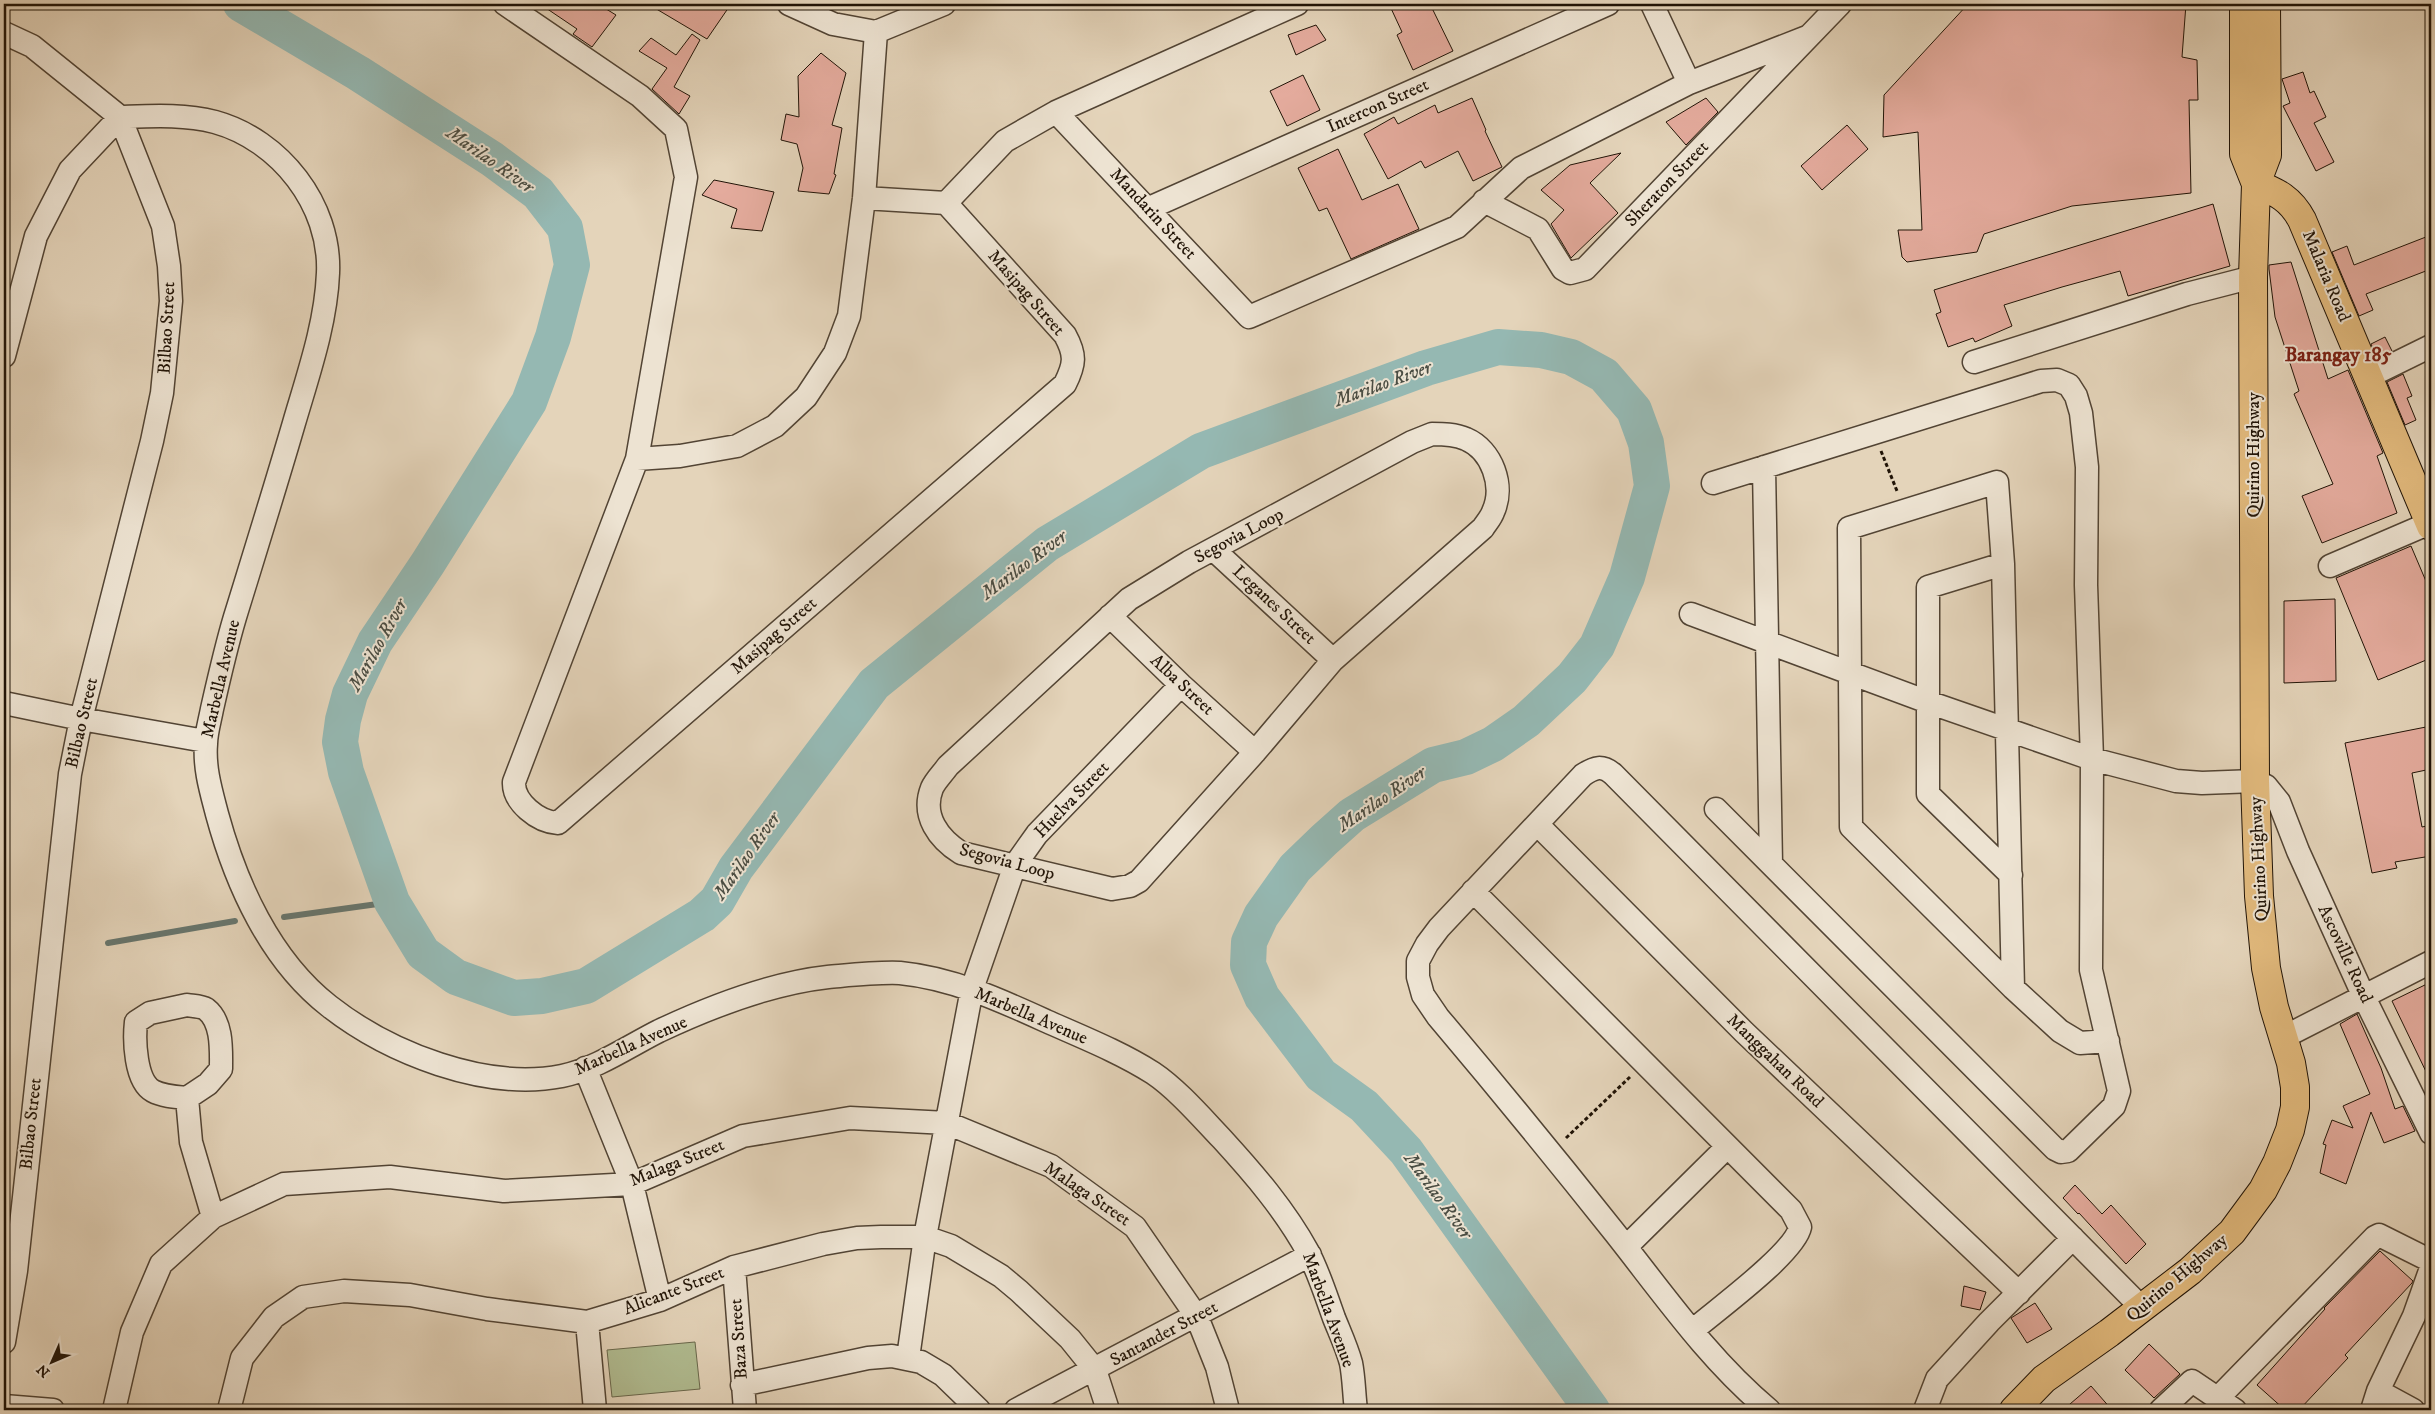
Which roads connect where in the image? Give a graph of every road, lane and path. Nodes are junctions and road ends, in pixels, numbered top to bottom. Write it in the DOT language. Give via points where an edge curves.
graph roads {
  1 [pos="505,4"];
  2 [pos="789,4"];
  3 [pos="944,4"];
  4 [pos="1298,4"];
  5 [pos="1608,4"];
  6 [pos="1652,4"];
  7 [pos="1840,4"];
  8 [pos="2244,4"];
  9 [pos="2266,4"];
  10 [pos="876,32"];
  11 [pos="4,33"];
  12 [pos="1807,37"];
  13 [pos="1690,84"];
  14 [pos="1056,112"];
  15 [pos="120,117"];
  16 [pos="2256,184"];
  17 [pos="864,198"];
  18 [pos="1484,201"];
  19 [pos="946,203"];
  20 [pos="1147,209"];
  21 [pos="2253,277"];
  22 [pos="2431,346"];
  23 [pos="4,356"];
  24 [pos="1974,362"];
  25 [pos="2370,376"];
  26 [pos="1874,433"];
  27 [pos="637,459"];
  28 [pos="1764,467"];
  29 [pos="1713,483"];
  30 [pos="1905,510"];
  31 [pos="2431,524"];
  32 [pos="1214,550"];
  33 [pos="2003,564"];
  34 [pos="2330,566"];
  35 [pos="1691,614"];
  36 [pos="1110,616"];
  37 [pos="1768,642"];
  38 [pos="1333,660"];
  39 [pos="1850,673"];
  40 [pos="1181,685"];
  41 [pos="1928,702"];
  42 [pos="4,703"];
  43 [pos="81,719"];
  44 [pos="2008,730"];
  45 [pos="206,741"];
  46 [pos="1256,752"];
  47 [pos="2092,759"];
  48 [pos="2255,781"];
  49 [pos="1716,809"];
  50 [pos="1537,824"];
  51 [pos="1771,864"];
  52 [pos="1015,865"];
  53 [pos="2011,875"];
  54 [pos="1474,892"];
  55 [pos="2431,962"];
  56 [pos="2013,988"];
  57 [pos="972,989"];
  58 [pos="2364,997"];
  59 [pos="2284,1037"];
  60 [pos="2108,1041"];
  61 [pos="1644,1063"];
  62 [pos="586,1068"];
  63 [pos="187,1098"];
  64 [pos="947,1123"];
  65 [pos="2431,1133"];
  66 [pos="1727,1147"];
  67 [pos="1551,1152"];
  68 [pos="632,1184"];
  69 [pos="213,1217"];
  70 [pos="925,1237"];
  71 [pos="2073,1238"];
  72 [pos="1626,1247"];
  73 [pos="1310,1256"];
  74 [pos="2431,1261"];
  75 [pos="734,1267"];
  76 [pos="2431,1268"];
  77 [pos="2019,1293"];
  78 [pos="660,1300"];
  79 [pos="2142,1308"];
  80 [pos="1197,1317"];
  81 [pos="2423,1320"];
  82 [pos="587,1322"];
  83 [pos="1692,1331"];
  84 [pos="4,1342"];
  85 [pos="908,1358"];
  86 [pos="1095,1370"];
  87 [pos="742,1385"];
  88 [pos="2375,1401"];
  89 [pos="2227,1404"];
  90 [pos="4,1406"];
  91 [pos="53,1410"];
  92 [pos="114,1410"];
  93 [pos="229,1410"];
  94 [pos="595,1410"];
  95 [pos="745,1410"];
  96 [pos="979,1410"];
  97 [pos="1016,1410"];
  98 [pos="1108,1410"];
  99 [pos="1228,1410"];
  100 [pos="1356,1410"];
  101 [pos="1769,1410"];
  102 [pos="1925,1410"];
  103 [pos="2014,1410"];
  104 [pos="2161,1410"];
  105 [pos="2413,1410"];
  1 -- 27 [label="street, Masipag Street" via="640,96 676,129 686,177"];
  2 -- 10 [label="street" via="833,24"];
  3 -- 10 [label="street"];
  4 -- 14 [label="street"];
  5 -- 20 [label="street, Intercon Street"];
  6 -- 13 [label="street"];
  7 -- 12 [label="street, Sheraton Street"];
  8 -- 16 [label="main road, Quirino Highway" via="2244,154"];
  9 -- 16 [label="main road, Quirino Highway" via="2267,155"];
  10 -- 17 [label="street"];
  11 -- 15 [label="street" via="32,46"];
  12 -- 13 [label="street"];
  12 -- 18 [label="street, Sheraton Street" via="1585,269 1570,273 1564,269 1538,229"];
  13 -- 18 [label="street" via="1521,168"];
  14 -- 19 [label="street" via="1005,141"];
  14 -- 20 [label="street, Mandarin Street"];
  15 -- 23 [label="street" via="70,170 36,236"];
  15 -- 43 [label="street, Bilbao Street" via="163,226 171,301 162,393 154,431"];
  15 -- 45 [label="street, Marbella Avenue" via="167,116 208,120 230,127 269,150 312,202 323,228 327,250 328,273 315,353 225,650"];
  16 -- 21 [label="main road, Quirino Highway"];
  16 -- 25 [label="main road, Malaria Road" via="2282,195 2297,211"];
  17 -- 19 [label="street"];
  17 -- 27 [label="street" via="849,316 835,353 806,397 775,426 738,446 680,456"];
  18 -- 20 [label="street, Mandarin Street" via="1457,227 1249,317"];
  19 -- 27 [label="street, Masipag Street" via="1065,335 1073,349 1073,368 1065,384 558,823 550,823 521,804 515,796 514,782"];
  21 -- 24 [label="street" via="2187,294"];
  21 -- 48 [label="main road, Quirino Highway"];
  22 -- 25 [label="street"];
  25 -- 31 [label="main road, Malaria Road"];
  26 -- 28 [label="street"];
  26 -- 30 [label="path"];
  26 -- 47 [label="street" via="2040,381 2057,380 2069,386 2076,396 2087,467 2086,585"];
  28 -- 29 [label="street"];
  28 -- 37 [label="street"];
  30 -- 33 [label="street" via="1997,482"];
  30 -- 39 [label="street" via="1849,528"];
  31 -- 34 [label="street"];
  32 -- 36 [label="street, Segovia Loop" via="1154,582"];
  32 -- 38 [label="street, Leganes Street"];
  32 -- 38 [label="street, Segovia Loop" via="1432,434 1467,439 1486,454 1496,474 1498,494 1493,512 1483,528"];
  33 -- 41 [label="street" via="1928,587"];
  33 -- 44 [label="street"];
  35 -- 37 [label="street"];
  36 -- 40 [label="street, Alba Street"];
  36 -- 52 [label="street, Segovia Loop" via="955,759 932,788 931,819 946,843 961,853"];
  37 -- 39 [label="street"];
  37 -- 51 [label="street"];
  38 -- 46 [label="street, Segovia Loop"];
  39 -- 41 [label="street"];
  39 -- 56 [label="street" via="1852,827"];
  40 -- 46 [label="street, Alba Street"];
  40 -- 52 [label="street, Huelva Street" via="1037,834"];
  41 -- 44 [label="street"];
  41 -- 53 [label="street" via="1928,794"];
  42 -- 43 [label="street"];
  43 -- 45 [label="street"];
  43 -- 84 [label="street, Bilbao Street" via="70,774 16,1271"];
  44 -- 47 [label="street"];
  44 -- 53 [label="street"];
  45 -- 62 [label="street, Marbella Avenue" via="207,774 229,857 245,895 270,939 325,1003 390,1045 432,1063 514,1077 564,1076"];
  46 -- 52 [label="street, Segovia Loop" via="1139,881 1130,886 1112,889"];
  47 -- 48 [label="street" via="2176,781"];
  47 -- 60 [label="street" via="2091,970"];
  48 -- 58 [label="street, Ascoville Road" via="2266,786 2280,802 2298,851"];
  48 -- 59 [label="main road, Quirino Highway" via="2259,896 2266,968"];
  49 -- 51 [label="street"];
  50 -- 54 [label="street"];
  50 -- 71 [label="street" via="1583,774 1598,767 1613,774"];
  50 -- 77 [label="street, Manggahan Road" via="1744,1032"];
  51 -- 60 [label="street" via="2048,1142 2062,1152 2075,1145 2118,1099"];
  52 -- 57 [label="street, Huelva Street"];
  53 -- 56 [label="street"];
  54 -- 61 [label="street"];
  54 -- 67 [label="street" via="1439,928 1418,961 1423,995"];
  55 -- 58 [label="street"];
  56 -- 60 [label="street" via="2069,1038 2089,1044"];
  57 -- 62 [label="street, Marbella Avenue" via="900,974 838,976 778,984 665,1028"];
  57 -- 64 [label="street, Huelva Street"];
  57 -- 73 [label="street, Marbella Avenue" via="1106,1048 1157,1075 1205,1121 1275,1199"];
  58 -- 59 [label="street"];
  58 -- 65 [label="street, Ascoville Road"];
  59 -- 79 [label="main road, Quirino Highway" via="2295,1087 2295,1107 2290,1130 2263,1190 2232,1232 2190,1271"];
  61 -- 66 [label="street"];
  61 -- 67 [label="path"];
  62 -- 68 [label="street"];
  63 -- 63 [label="street" via="152,1091 142,1079 136,1052 136,1022 150,1013 187,1005 205,1008 215,1018 221,1051 221,1070 208,1084"];
  63 -- 69 [label="street" via="191,1142"];
  64 -- 68 [label="street, Malaga Street" via="850,1118 743,1136"];
  64 -- 70 [label="street, Huelva Street"];
  64 -- 80 [label="street, Malaga Street" via="1051,1166 1135,1227"];
  66 -- 72 [label="street"];
  66 -- 83 [label="street" via="1791,1210 1800,1227 1794,1240 1774,1261"];
  67 -- 72 [label="street"];
  68 -- 69 [label="street, Malaga Street" via="504,1191 390,1177 284,1184"];
  68 -- 78 [label="street"];
  69 -- 92 [label="street, Malaga Street" via="161,1264 132,1332"];
  70 -- 75 [label="street, Alicante Street" via="857,1238"];
  70 -- 85 [label="street, Huelva Street"];
  70 -- 86 [label="street, Alicante Street" via="950,1246 1001,1276 1070,1339"];
  71 -- 77 [label="street"];
  71 -- 79 [label="street"];
  72 -- 83 [label="street"];
  73 -- 80 [label="street, Santander Street"];
  73 -- 100 [label="street, Marbella Avenue" via="1350,1360"];
  74 -- 89 [label="street" via="2379,1235"];
  75 -- 78 [label="street, Alicante Street"];
  75 -- 87 [label="street, Baza Street"];
  76 -- 81 [label="street"];
  77 -- 102 [label="street" via="1937,1379"];
  78 -- 82 [label="street, Alicante Street"];
  79 -- 103 [label="main road, Quirino Highway" via="2044,1379"];
  80 -- 86 [label="street, Santander Street"];
  80 -- 99 [label="street, Malaga Street" via="1218,1367"];
  81 -- 88 [label="street"];
  82 -- 93 [label="street, Alicante Street" via="410,1295 344,1291 303,1297 274,1317 242,1358"];
  82 -- 94 [label="street"];
  83 -- 101 [label="street" via="1743,1388"];
  85 -- 87 [label="street" via="877,1356"];
  85 -- 96 [label="street" via="944,1375"];
  86 -- 97 [label="street, Santander Street"];
  86 -- 98 [label="street, Alicante Street"];
  87 -- 95 [label="street, Baza Street"];
  88 -- 105 [label="street"];
  89 -- 104 [label="street" via="2192,1381"];
  90 -- 91 [label="street"];
}
